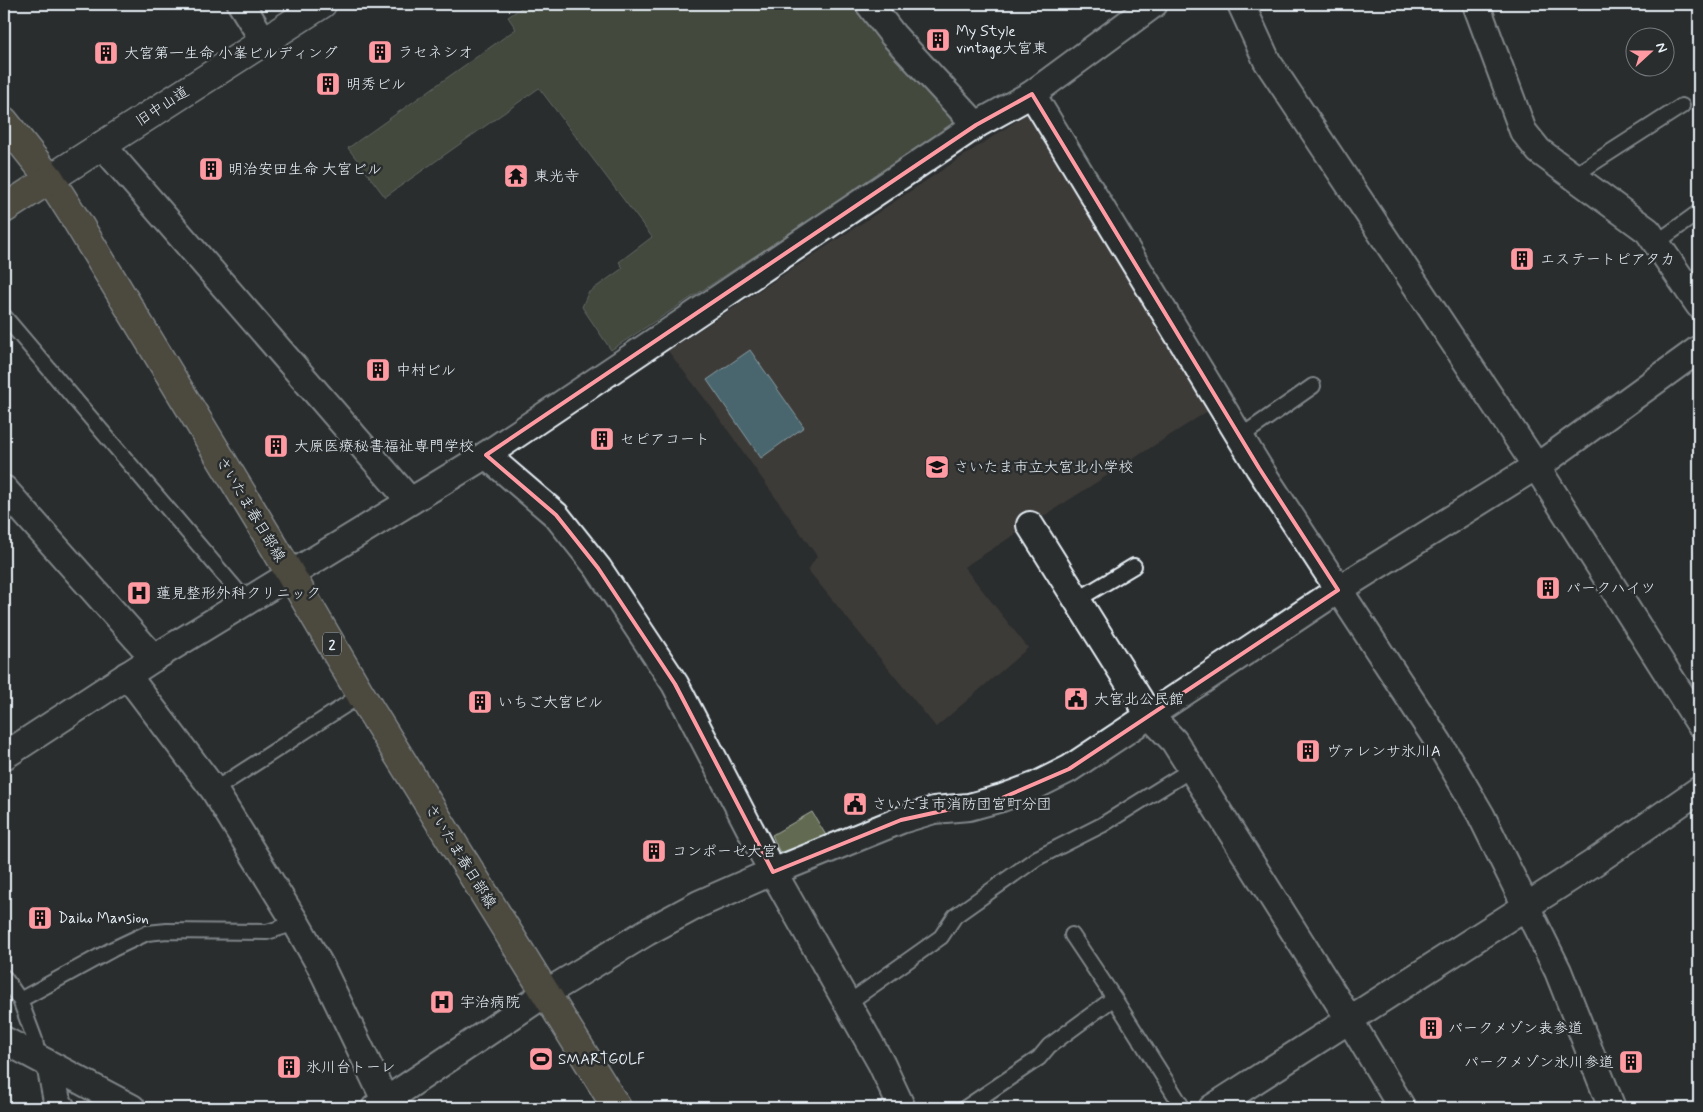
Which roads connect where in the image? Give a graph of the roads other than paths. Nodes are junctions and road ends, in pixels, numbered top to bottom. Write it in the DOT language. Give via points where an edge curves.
graph roads {
  1 [pos="241,4"];
  2 [pos="322,4"];
  3 [pos="869,4"];
  4 [pos="1154,4"];
  5 [pos="1241,4"];
  6 [pos="1476,4"];
  7 [pos="264,41"];
  8 [pos="1032,94"];
  9 [pos="1682,106"];
  10 [pos="4,121"];
  11 [pos="976,125"];
  12 [pos="102,145"];
  13 [pos="1573,176"];
  14 [pos="50,179"];
  15 [pos="4,209"];
  16 [pos="1699,212"];
  17 [pos="1656,243"];
  18 [pos="1699,306"];
  19 [pos="4,316"];
  20 [pos="1699,349"];
  21 [pos="1314,386"];
  22 [pos="1240,437"];
  23 [pos="486,455"];
  24 [pos="1536,466"];
  25 [pos="4,489"];
  26 [pos="410,501"];
  27 [pos="1030,526"];
  28 [pos="1134,566"];
  29 [pos="291,575"];
  30 [pos="1338,590"];
  31 [pos="1077,600"];
  32 [pos="247,602"];
  33 [pos="154,658"];
  34 [pos="127,675"];
  35 [pos="361,695"];
  36 [pos="1149,715"];
  37 [pos="1699,723"];
  38 [pos="4,756"];
  39 [pos="1192,769"];
  40 [pos="214,790"];
  41 [pos="1697,797"];
  42 [pos="773,872"];
  43 [pos="1526,906"];
  44 [pos="296,923"];
  45 [pos="1072,935"];
  46 [pos="4,977"];
  47 [pos="546,993"];
  48 [pos="1114,998"];
  49 [pos="20,1000"];
  50 [pos="848,1003"];
  51 [pos="1349,1019"];
  52 [pos="4,1040"];
  53 [pos="44,1061"];
  54 [pos="380,1104"];
  55 [pos="62,1108"];
  56 [pos="132,1108"];
  57 [pos="617,1108"];
  58 [pos="902,1108"];
  59 [pos="965,1108"];
  60 [pos="1183,1108"];
  61 [pos="1212,1108"];
  62 [pos="1402,1108"];
  63 [pos="1612,1108"];
  1 -- 7 [label="street"];
  2 -- 7 [label="main road, 旧中山道"];
  3 -- 11 [label="street" via="893,35"];
  4 -- 8 [label="street"];
  5 -- 24 [label="street" via="1267,61"];
  6 -- 13 [label="street" via="1523,131 1539,151"];
  7 -- 12 [label="main road, 旧中山道"];
  8 -- 11 [label="street"];
  8 -- 22 [label="street"];
  9 -- 13 [label="lane"];
  10 -- 14 [label="main road, さいたま春日部線 / 2"];
  11 -- 23 [label="street"];
  12 -- 14 [label="main road, 旧中山道"];
  12 -- 26 [label="street"];
  13 -- 17 [label="street" via="1648,231"];
  14 -- 15 [label="main road, 旧中山道"];
  14 -- 29 [label="main road, さいたま春日部線 / 2"];
  16 -- 17 [label="lane"];
  17 -- 18 [label="street"];
  19 -- 32 [label="lane"];
  20 -- 24 [label="street"];
  21 -- 22 [label="lane"];
  22 -- 30 [label="street"];
  23 -- 26 [label="street"];
  23 -- 42 [label="street" via="556,515 598,568 675,684"];
  24 -- 30 [label="street"];
  24 -- 37 [label="street"];
  25 -- 33 [label="street"];
  26 -- 29 [label="street"];
  27 -- 31 [label="street"];
  28 -- 31 [label="lane"];
  29 -- 32 [label="street"];
  29 -- 35 [label="main road, さいたま春日部線 / 2"];
  30 -- 36 [label="street"];
  30 -- 43 [label="street" via="1439,743 1481,815"];
  31 -- 36 [label="street"];
  32 -- 33 [label="street"];
  33 -- 34 [label="street"];
  34 -- 38 [label="street"];
  34 -- 40 [label="street"];
  35 -- 40 [label="lane"];
  35 -- 47 [label="main road, さいたま春日部線 / 2"];
  36 -- 39 [label="street" via="1174,741"];
  36 -- 42 [label="street" via="1069,769 1037,785 969,807 934,810 901,820"];
  39 -- 50 [label="lane" via="1102,825 1037,858 955,916 941,937"];
  39 -- 51 [label="street"];
  40 -- 44 [label="street"];
  41 -- 43 [label="street"];
  42 -- 47 [label="street" via="699,904"];
  42 -- 50 [label="street"];
  43 -- 51 [label="street"];
  43 -- 63 [label="street" via="1558,971"];
  44 -- 49 [label="lane" via="267,932 167,931 147,934"];
  44 -- 54 [label="street" via="321,967"];
  45 -- 48 [label="lane"];
  46 -- 49 [label="lane"];
  47 -- 54 [label="street"];
  47 -- 57 [label="main road, さいたま春日部線 / 2"];
  48 -- 59 [label="lane" via="1049,1046 1039,1058"];
  48 -- 60 [label="lane"];
  49 -- 53 [label="lane"];
  50 -- 58 [label="street"];
  51 -- 61 [label="street"];
  51 -- 62 [label="street"];
  52 -- 53 [label="street"];
  53 -- 55 [label="street"];
  53 -- 56 [label="street"];
}
